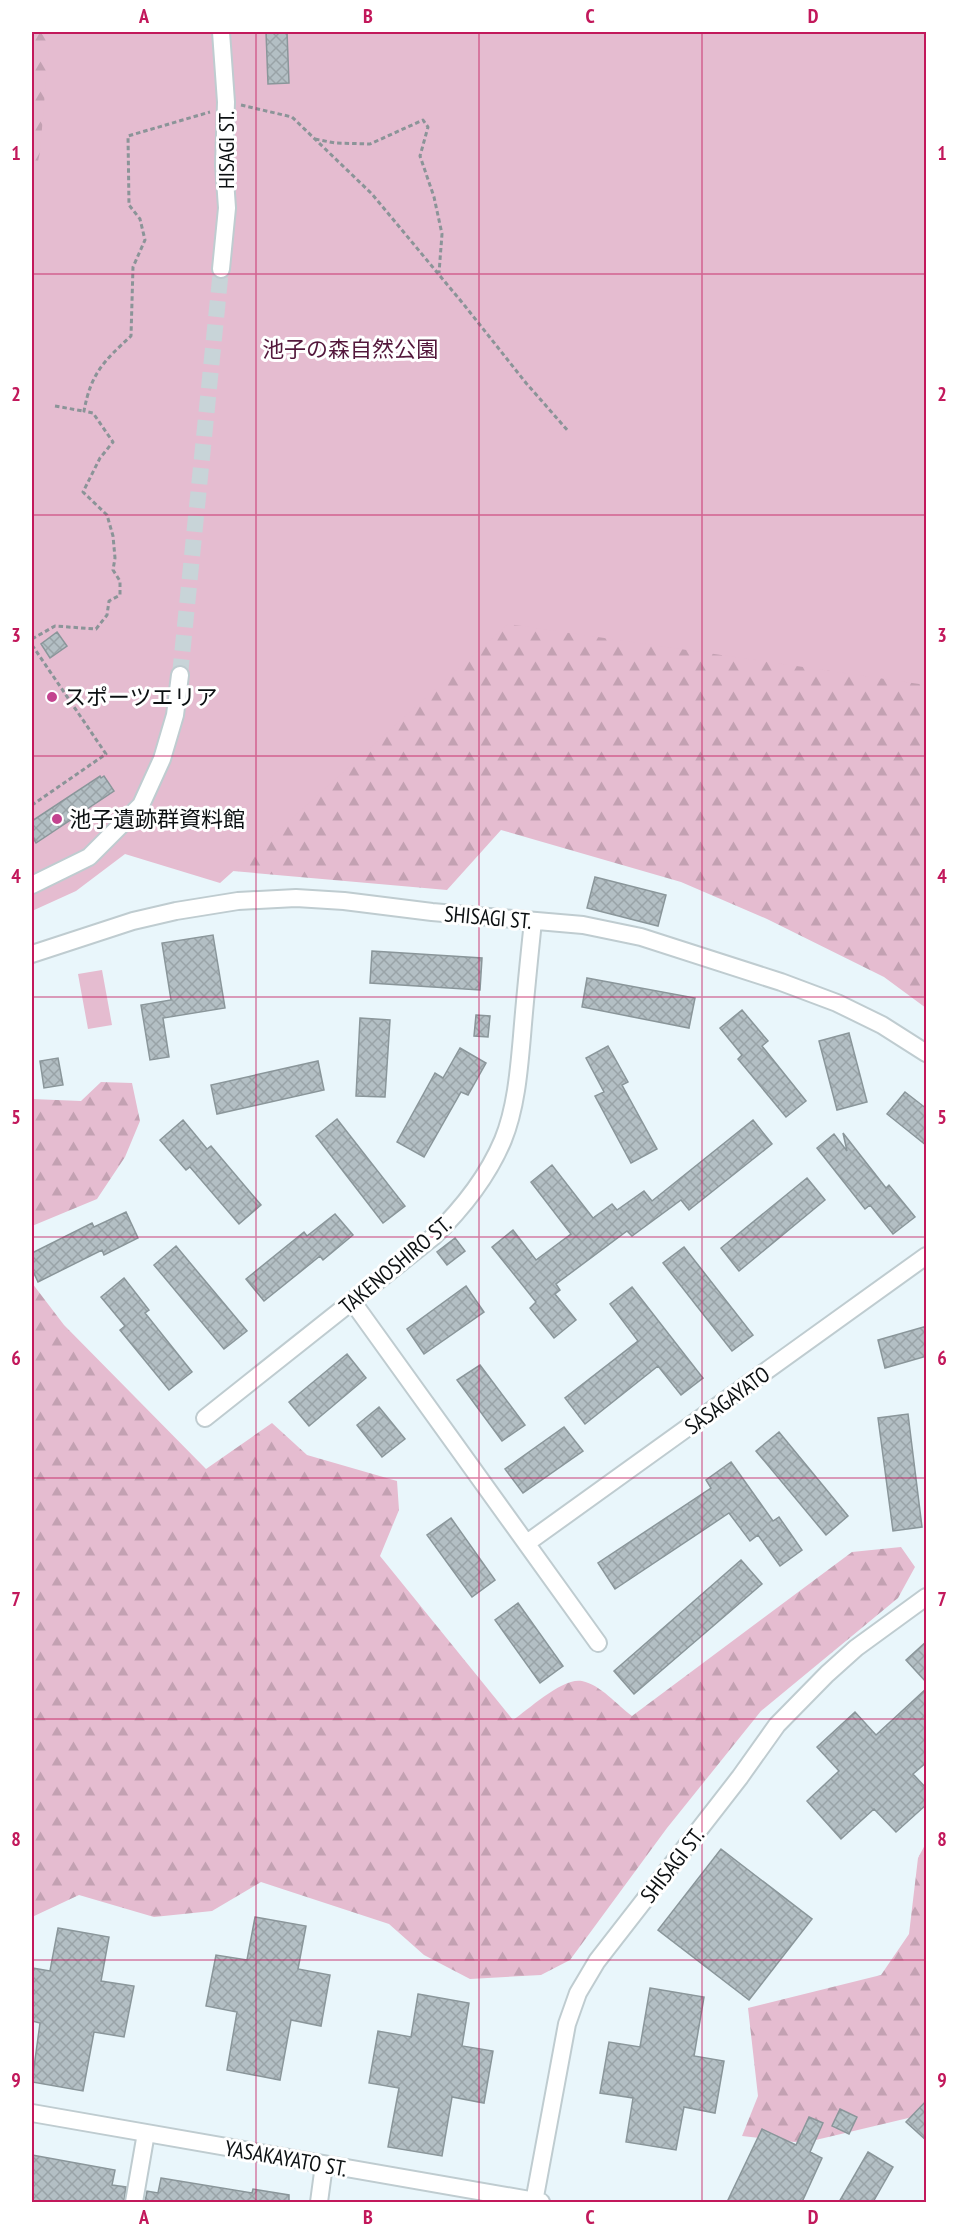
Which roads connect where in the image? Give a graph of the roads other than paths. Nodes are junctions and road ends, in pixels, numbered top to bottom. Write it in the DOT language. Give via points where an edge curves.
graph roads {
  1 [pos="221,32"];
  2 [pos="221,269"];
  3 [pos="180,675"];
  4 [pos="32,885"];
  5 [pos="533,921"];
  6 [pos="32,954"];
  7 [pos="927,1053"];
  8 [pos="927,1256"];
  9 [pos="352,1301"];
  10 [pos="205,1418"];
  11 [pos="527,1543"];
  12 [pos="927,1597"];
  13 [pos="598,1643"];
  14 [pos="32,2113"];
  15 [pos="146,2133"];
  16 [pos="324,2165"];
  17 [pos="134,2202"];
  18 [pos="319,2202"];
  19 [pos="538,2202"];
  1 -- 2 [label="lane, HISAGI ST." via="227,207"];
  3 -- 4 [label="lane" via="175,715 162,759 141,805 89,857"];
  5 -- 6 [label="lane, SHISAGI ST." via="296,898 176,911"];
  5 -- 7 [label="lane, SHISAGI ST." via="583,925 641,937 781,982 873,1020"];
  5 -- 9 [label="lane, TAKENOSHIRO ST." via="519,1069 503,1139 485,1175 458,1212 433,1237"];
  8 -- 11 [label="lane, SASAGAYATO"];
  9 -- 10 [label="lane, TAKENOSHIRO ST."];
  9 -- 11 [label="lane"];
  11 -- 13 [label="lane"];
  12 -- 19 [label="lane, SHISAGI ST." via="856,1648 777,1725 597,1960 578,1993 567,2024"];
  14 -- 15 [label="lane, YASAKAYATO ST."];
  15 -- 16 [label="lane, YASAKAYATO ST."];
  15 -- 17 [label="lane"];
  16 -- 18 [label="lane"];
  16 -- 19 [label="lane, YASAKAYATO ST."];
}
